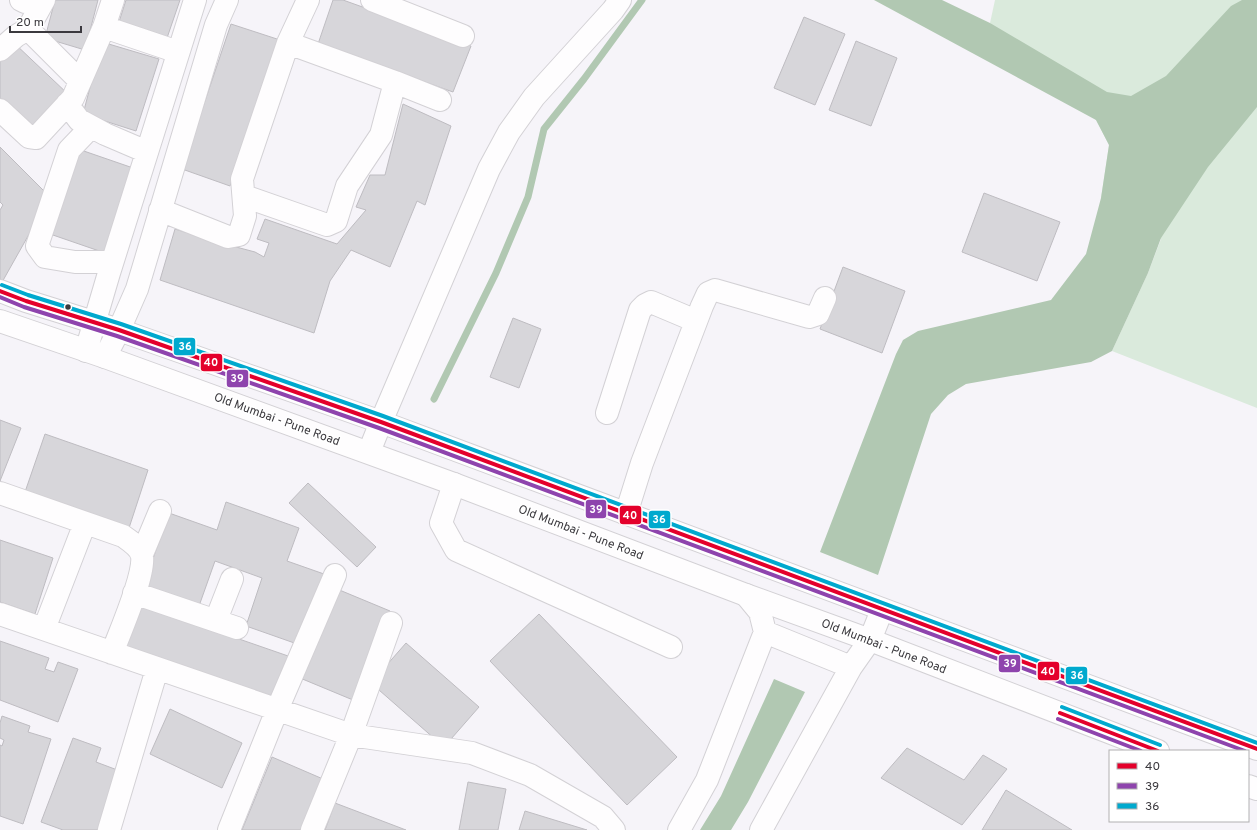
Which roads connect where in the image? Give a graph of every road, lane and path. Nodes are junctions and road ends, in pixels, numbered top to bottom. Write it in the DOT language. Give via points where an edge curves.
graph roads {
  1 [pos="21,0"];
  2 [pos="28,0"];
  3 [pos="44,0"];
  4 [pos="113,0"];
  5 [pos="195,0"];
  6 [pos="227,0"];
  7 [pos="308,0"];
  8 [pos="372,0"];
  9 [pos="620,0"];
  10 [pos="104,27"];
  11 [pos="28,29"];
  12 [pos="463,36"];
  13 [pos="288,43"];
  14 [pos="0,50"];
  15 [pos="178,52"];
  16 [pos="80,81"];
  17 [pos="394,82"];
  18 [pos="440,100"];
  19 [pos="67,104"];
  20 [pos="0,110"];
  21 [pos="91,127"];
  22 [pos="147,152"];
  23 [pos="244,196"];
  24 [pos="160,210"];
  25 [pos="112,262"];
  26 [pos="0,292"];
  27 [pos="825,298"];
  28 [pos="0,321"];
  29 [pos="696,321"];
  30 [pos="94,322"];
  31 [pos="119,330"];
  32 [pos="95,354"];
  33 [pos="607,413"];
  34 [pos="381,422"];
  35 [pos="369,452"];
  36 [pos="454,484"];
  37 [pos="0,493"];
  38 [pos="160,511"];
  39 [pos="626,514"];
  40 [pos="85,523"];
  41 [pos="142,554"];
  42 [pos="335,575"];
  43 [pos="232,579"];
  44 [pos="134,592"];
  45 [pos="746,595"];
  46 [pos="882,610"];
  47 [pos="0,614"];
  48 [pos="216,620"];
  49 [pos="391,623"];
  50 [pos="237,628"];
  51 [pos="44,629"];
  52 [pos="765,632"];
  53 [pos="870,640"];
  54 [pos="671,647"];
  55 [pos="112,653"];
  56 [pos="852,667"];
  57 [pos="157,668"];
  58 [pos="277,710"];
  59 [pos="351,735"];
  60 [pos="1257,749"];
  61 [pos="1155,750"];
  62 [pos="108,830"];
  63 [pos="229,830"];
  64 [pos="312,830"];
  65 [pos="614,830"];
  66 [pos="679,830"];
  67 [pos="761,830"];
  1 -- 2 [label="street"];
  3 -- 11 [label="street"];
  4 -- 10 [label="street"];
  5 -- 15 [label="street"];
  6 -- 24 [label="street" via="216,25"];
  7 -- 13 [label="street"];
  8 -- 12 [label="street"];
  9 -- 34 [label="street" via="534,97 509,132 489,168"];
  10 -- 15 [label="street"];
  10 -- 16 [label="street"];
  11 -- 14 [label="street"];
  11 -- 16 [label="street"];
  13 -- 17 [label="street"];
  13 -- 23 [label="street" via="242,179"];
  15 -- 22 [label="street"];
  16 -- 19 [label="street"];
  17 -- 18 [label="street"];
  17 -- 23 [label="street" via="381,135 347,186 336,221 327,225"];
  19 -- 20 [label="street" via="36,138 29,137"];
  19 -- 21 [label="street" via="79,120"];
  21 -- 22 [label="street"];
  21 -- 25 [label="street" via="69,150 37,246 45,257 75,262"];
  22 -- 25 [label="street"];
  23 -- 24 [label="street" via="245,216 239,235 228,237"];
  24 -- 31 [label="street" via="137,289"];
  25 -- 30 [label="street"];
  26 -- 30 [label="street"];
  27 -- 29 [label="street" via="818,314 809,317 715,290 708,293"];
  28 -- 32 [label="street, Old Mumbai - Pune Road"];
  29 -- 33 [label="street" via="651,302 640,310"];
  29 -- 39 [label="street" via="642,463"];
  30 -- 31 [label="street"];
  30 -- 32 [label="street"];
  31 -- 32 [label="street"];
  31 -- 34 [label="street"];
  32 -- 35 [label="street, Old Mumbai - Pune Road"];
  34 -- 35 [label="street"];
  34 -- 39 [label="street"];
  35 -- 36 [label="street, Old Mumbai - Pune Road"];
  36 -- 45 [label="street, Old Mumbai - Pune Road"];
  36 -- 54 [label="street" via="440,523 456,550"];
  37 -- 40 [label="street"];
  38 -- 41 [label="street"];
  39 -- 46 [label="street"];
  40 -- 41 [label="street" via="123,536"];
  40 -- 51 [label="street"];
  41 -- 44 [label="street" via="142,570"];
  42 -- 58 [label="street"];
  43 -- 48 [label="street"];
  44 -- 48 [label="street"];
  44 -- 55 [label="street"];
  45 -- 52 [label="street" via="760,612"];
  45 -- 53 [label="street, Old Mumbai - Pune Road"];
  46 -- 53 [label="street"];
  46 -- 60 [label="street"];
  47 -- 51 [label="street"];
  48 -- 50 [label="street"];
  49 -- 59 [label="street"];
  51 -- 55 [label="street"];
  52 -- 56 [label="street"];
  52 -- 66 [label="street" via="707,780"];
  53 -- 56 [label="street"];
  53 -- 61 [label="street, Old Mumbai - Pune Road"];
  55 -- 57 [label="street"];
  56 -- 67 [label="street"];
  57 -- 58 [label="street"];
  57 -- 62 [label="street"];
  58 -- 59 [label="street"];
  58 -- 63 [label="street"];
  59 -- 64 [label="street"];
  59 -- 65 [label="street" via="472,753 530,775 603,818"];
}
